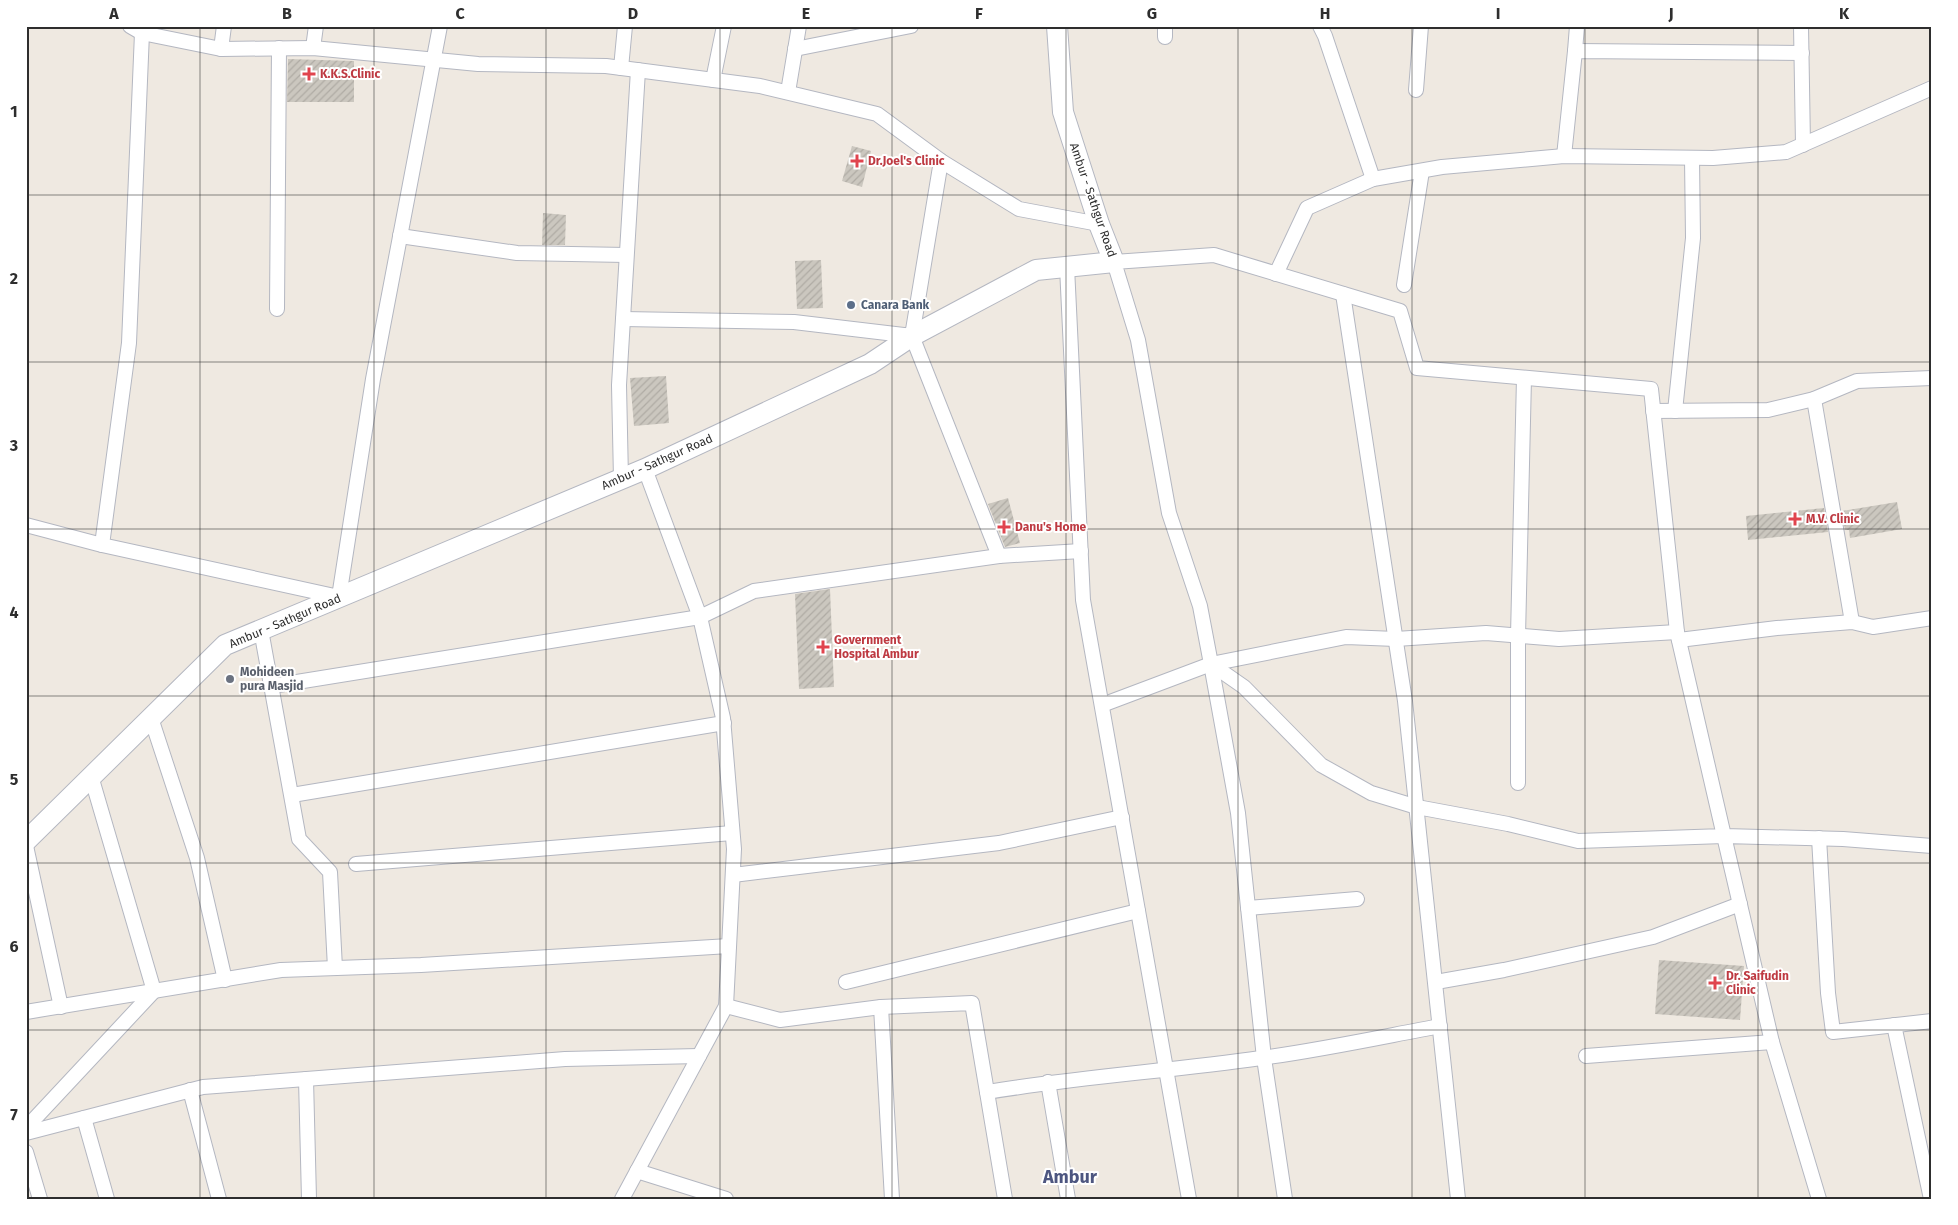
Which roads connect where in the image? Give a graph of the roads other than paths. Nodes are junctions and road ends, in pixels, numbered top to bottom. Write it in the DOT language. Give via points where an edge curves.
graph roads {
  1 [pos="224,26"];
  2 [pos="316,26"];
  3 [pos="440,26"];
  4 [pos="625,26"];
  5 [pos="724,26"];
  6 [pos="798,26"];
  7 [pos="911,26"];
  8 [pos="1057,26"];
  9 [pos="1320,26"];
  10 [pos="1422,26"];
  11 [pos="1577,26"];
  12 [pos="1801,26"];
  13 [pos="136,29"];
  14 [pos="888,29"];
  15 [pos="279,48"];
  16 [pos="313,48"];
  17 [pos="221,49"];
  18 [pos="795,49"];
  19 [pos="1575,51"];
  20 [pos="1802,53"];
  21 [pos="433,59"];
  22 [pos="621,68"];
  23 [pos="638,70"];
  24 [pos="713,80"];
  25 [pos="1932,88"];
  26 [pos="1416,90"];
  27 [pos="788,92"];
  28 [pos="1803,145"];
  29 [pos="1564,156"];
  30 [pos="1692,158"];
  31 [pos="940,161"];
  32 [pos="1422,170"];
  33 [pos="1373,179"];
  34 [pos="1099,224"];
  35 [pos="400,236"];
  36 [pos="626,254"];
  37 [pos="1114,262"];
  38 [pos="1067,267"];
  39 [pos="1276,274"];
  40 [pos="1404,285"];
  41 [pos="1344,294"];
  42 [pos="278,309"];
  43 [pos="623,319"];
  44 [pos="912,336"];
  45 [pos="1524,378"];
  46 [pos="1932,378"];
  47 [pos="1814,399"];
  48 [pos="1653,411"];
  49 [pos="1675,411"];
  50 [pos="645,469"];
  51 [pos="621,479"];
  52 [pos="26,525"];
  53 [pos="102,546"];
  54 [pos="1081,551"];
  55 [pos="998,556"];
  56 [pos="339,598"];
  57 [pos="700,617"];
  58 [pos="1932,618"];
  59 [pos="1852,622"];
  60 [pos="261,630"];
  61 [pos="1518,636"];
  62 [pos="1678,636"];
  63 [pos="1396,639"];
  64 [pos="1211,664"];
  65 [pos="272,686"];
  66 [pos="1102,705"];
  67 [pos="150,718"];
  68 [pos="724,723"];
  69 [pos="91,776"];
  70 [pos="1518,783"];
  71 [pos="292,795"];
  72 [pos="1417,807"];
  73 [pos="1122,817"];
  74 [pos="732,833"];
  75 [pos="1724,836"];
  76 [pos="1820,838"];
  77 [pos="26,841"];
  78 [pos="26,846"];
  79 [pos="1932,846"];
  80 [pos="356,864"];
  81 [pos="733,875"];
  82 [pos="1357,899"];
  83 [pos="1740,904"];
  84 [pos="1248,908"];
  85 [pos="1138,911"];
  86 [pos="729,946"];
  87 [pos="335,968"];
  88 [pos="225,980"];
  89 [pos="846,982"];
  90 [pos="1436,982"];
  91 [pos="154,991"];
  92 [pos="726,1006"];
  93 [pos="61,1007"];
  94 [pos="881,1007"];
  95 [pos="26,1012"];
  96 [pos="1932,1021"];
  97 [pos="1894,1025"];
  98 [pos="1440,1026"];
  99 [pos="1772,1042"];
  100 [pos="699,1056"];
  101 [pos="1586,1056"];
  102 [pos="1264,1058"];
  103 [pos="1167,1070"];
  104 [pos="306,1079"];
  105 [pos="1048,1082"];
  106 [pos="190,1090"];
  107 [pos="987,1092"];
  108 [pos="84,1118"];
  109 [pos="26,1128"];
  110 [pos="26,1133"];
  111 [pos="26,1152"];
  112 [pos="637,1171"];
  113 [pos="40,1199"];
  114 [pos="107,1199"];
  115 [pos="219,1199"];
  116 [pos="309,1199"];
  117 [pos="622,1199"];
  118 [pos="726,1199"];
  119 [pos="892,1199"];
  120 [pos="1005,1199"];
  121 [pos="1068,1199"];
  122 [pos="1189,1199"];
  123 [pos="1285,1199"];
  124 [pos="1458,1199"];
  125 [pos="1819,1199"];
  126 [pos="1931,1199"];
  1 -- 17 [label="street"];
  2 -- 16 [label="street"];
  3 -- 21 [label="street"];
  4 -- 22 [label="street"];
  5 -- 24 [label="street"];
  6 -- 18 [label="street"];
  7 -- 14 [label="street"];
  8 -- 34 [label="main road, Ambur - Sathgur Road" via="1063,112"];
  9 -- 33 [label="street"];
  10 -- 26 [label="street"];
  11 -- 19 [label="street"];
  12 -- 20 [label="street"];
  13 -- 17 [label="street"];
  13 -- 53 [label="street" via="130,343"];
  14 -- 18 [label="street"];
  15 -- 16 [label="street"];
  15 -- 17 [label="street"];
  15 -- 42 [label="street"];
  16 -- 21 [label="street"];
  18 -- 27 [label="street"];
  19 -- 20 [label="street"];
  19 -- 29 [label="street"];
  20 -- 28 [label="street"];
  21 -- 22 [label="street" via="478,64"];
  21 -- 35 [label="street"];
  22 -- 23 [label="street"];
  23 -- 24 [label="street"];
  23 -- 36 [label="street"];
  24 -- 27 [label="street"];
  25 -- 28 [label="street"];
  27 -- 31 [label="street" via="877,114"];
  28 -- 30 [label="street" via="1786,152"];
  29 -- 30 [label="street"];
  29 -- 32 [label="street"];
  30 -- 49 [label="street" via="1693,238"];
  31 -- 34 [label="street" via="1019,209"];
  31 -- 44 [label="street"];
  32 -- 33 [label="street"];
  32 -- 40 [label="street"];
  33 -- 39 [label="street" via="1307,208"];
  34 -- 37 [label="main road, Ambur - Sathgur Road"];
  35 -- 36 [label="street" via="517,253"];
  35 -- 56 [label="street"];
  36 -- 43 [label="street"];
  37 -- 38 [label="main road, Ambur - Sathgur Road"];
  37 -- 39 [label="street" via="1214,255"];
  37 -- 64 [label="street" via="1138,340 1169,513 1200,606"];
  38 -- 44 [label="main road, Ambur - Sathgur Road" via="1036,270"];
  38 -- 54 [label="street"];
  39 -- 41 [label="street"];
  41 -- 45 [label="street" via="1400,311 1417,368"];
  41 -- 63 [label="street"];
  43 -- 44 [label="street" via="794,322"];
  43 -- 51 [label="street" via="619,385"];
  44 -- 50 [label="main road, Ambur - Sathgur Road" via="870,364"];
  44 -- 55 [label="street"];
  45 -- 48 [label="street" via="1651,389"];
  45 -- 61 [label="street"];
  46 -- 47 [label="street" via="1857,381"];
  47 -- 49 [label="street" via="1768,410"];
  47 -- 59 [label="street"];
  48 -- 49 [label="street"];
  48 -- 62 [label="street"];
  50 -- 51 [label="main road, Ambur - Sathgur Road"];
  50 -- 57 [label="street"];
  51 -- 56 [label="main road, Ambur - Sathgur Road"];
  52 -- 53 [label="street"];
  53 -- 56 [label="street"];
  54 -- 55 [label="street"];
  54 -- 66 [label="street" via="1083,600"];
  55 -- 57 [label="street" via="754,591"];
  56 -- 60 [label="main road, Ambur - Sathgur Road"];
  57 -- 65 [label="street"];
  57 -- 68 [label="street"];
  58 -- 59 [label="street" via="1873,627"];
  59 -- 62 [label="street"];
  60 -- 65 [label="street"];
  60 -- 67 [label="main road, Ambur - Sathgur Road" via="225,645"];
  61 -- 62 [label="street" via="1559,639"];
  61 -- 63 [label="street" via="1486,633"];
  61 -- 70 [label="street"];
  62 -- 75 [label="street"];
  63 -- 64 [label="street" via="1346,637"];
  63 -- 72 [label="street"];
  64 -- 66 [label="street"];
  64 -- 72 [label="street" via="1244,687 1321,766 1371,794"];
  64 -- 84 [label="street" via="1238,813"];
  65 -- 71 [label="street"];
  66 -- 73 [label="street"];
  67 -- 69 [label="main road, Ambur - Sathgur Road"];
  67 -- 88 [label="street" via="197,858"];
  68 -- 71 [label="street"];
  68 -- 74 [label="street"];
  69 -- 77 [label="main road, Ambur - Sathgur Road"];
  69 -- 91 [label="street"];
  71 -- 87 [label="street" via="299,839 330,872"];
  72 -- 75 [label="street" via="1578,841"];
  72 -- 90 [label="street"];
  73 -- 81 [label="street" via="998,843"];
  73 -- 85 [label="street"];
  74 -- 80 [label="street"];
  74 -- 81 [label="street"];
  75 -- 76 [label="street"];
  75 -- 83 [label="street"];
  76 -- 79 [label="street"];
  76 -- 97 [label="street" via="1832,1032"];
  78 -- 93 [label="street"];
  81 -- 86 [label="street"];
  82 -- 84 [label="street"];
  83 -- 90 [label="street" via="1652,937"];
  83 -- 99 [label="street"];
  84 -- 102 [label="street"];
  85 -- 89 [label="street"];
  85 -- 103 [label="street"];
  86 -- 87 [label="street"];
  86 -- 92 [label="street"];
  87 -- 88 [label="street" via="281,970"];
  88 -- 91 [label="street"];
  90 -- 98 [label="street"];
  91 -- 93 [label="street"];
  91 -- 109 [label="street"];
  92 -- 94 [label="street" via="780,1020"];
  92 -- 100 [label="street"];
  93 -- 95 [label="street"];
  94 -- 107 [label="street" via="972,1003"];
  94 -- 119 [label="street"];
  96 -- 97 [label="street"];
  97 -- 126 [label="street"];
  98 -- 102 [label="street"];
  98 -- 124 [label="street"];
  99 -- 101 [label="street"];
  99 -- 125 [label="street"];
  100 -- 104 [label="street" via="565,1059"];
  100 -- 112 [label="street"];
  102 -- 103 [label="street"];
  102 -- 123 [label="street"];
  103 -- 105 [label="street"];
  103 -- 122 [label="street"];
  104 -- 106 [label="street"];
  104 -- 116 [label="street"];
  105 -- 107 [label="street"];
  105 -- 121 [label="street"];
  106 -- 108 [label="street"];
  106 -- 115 [label="street"];
  107 -- 120 [label="street"];
  108 -- 110 [label="street"];
  108 -- 114 [label="street"];
  111 -- 113 [label="street"];
  112 -- 117 [label="street"];
  112 -- 118 [label="street"];
}
